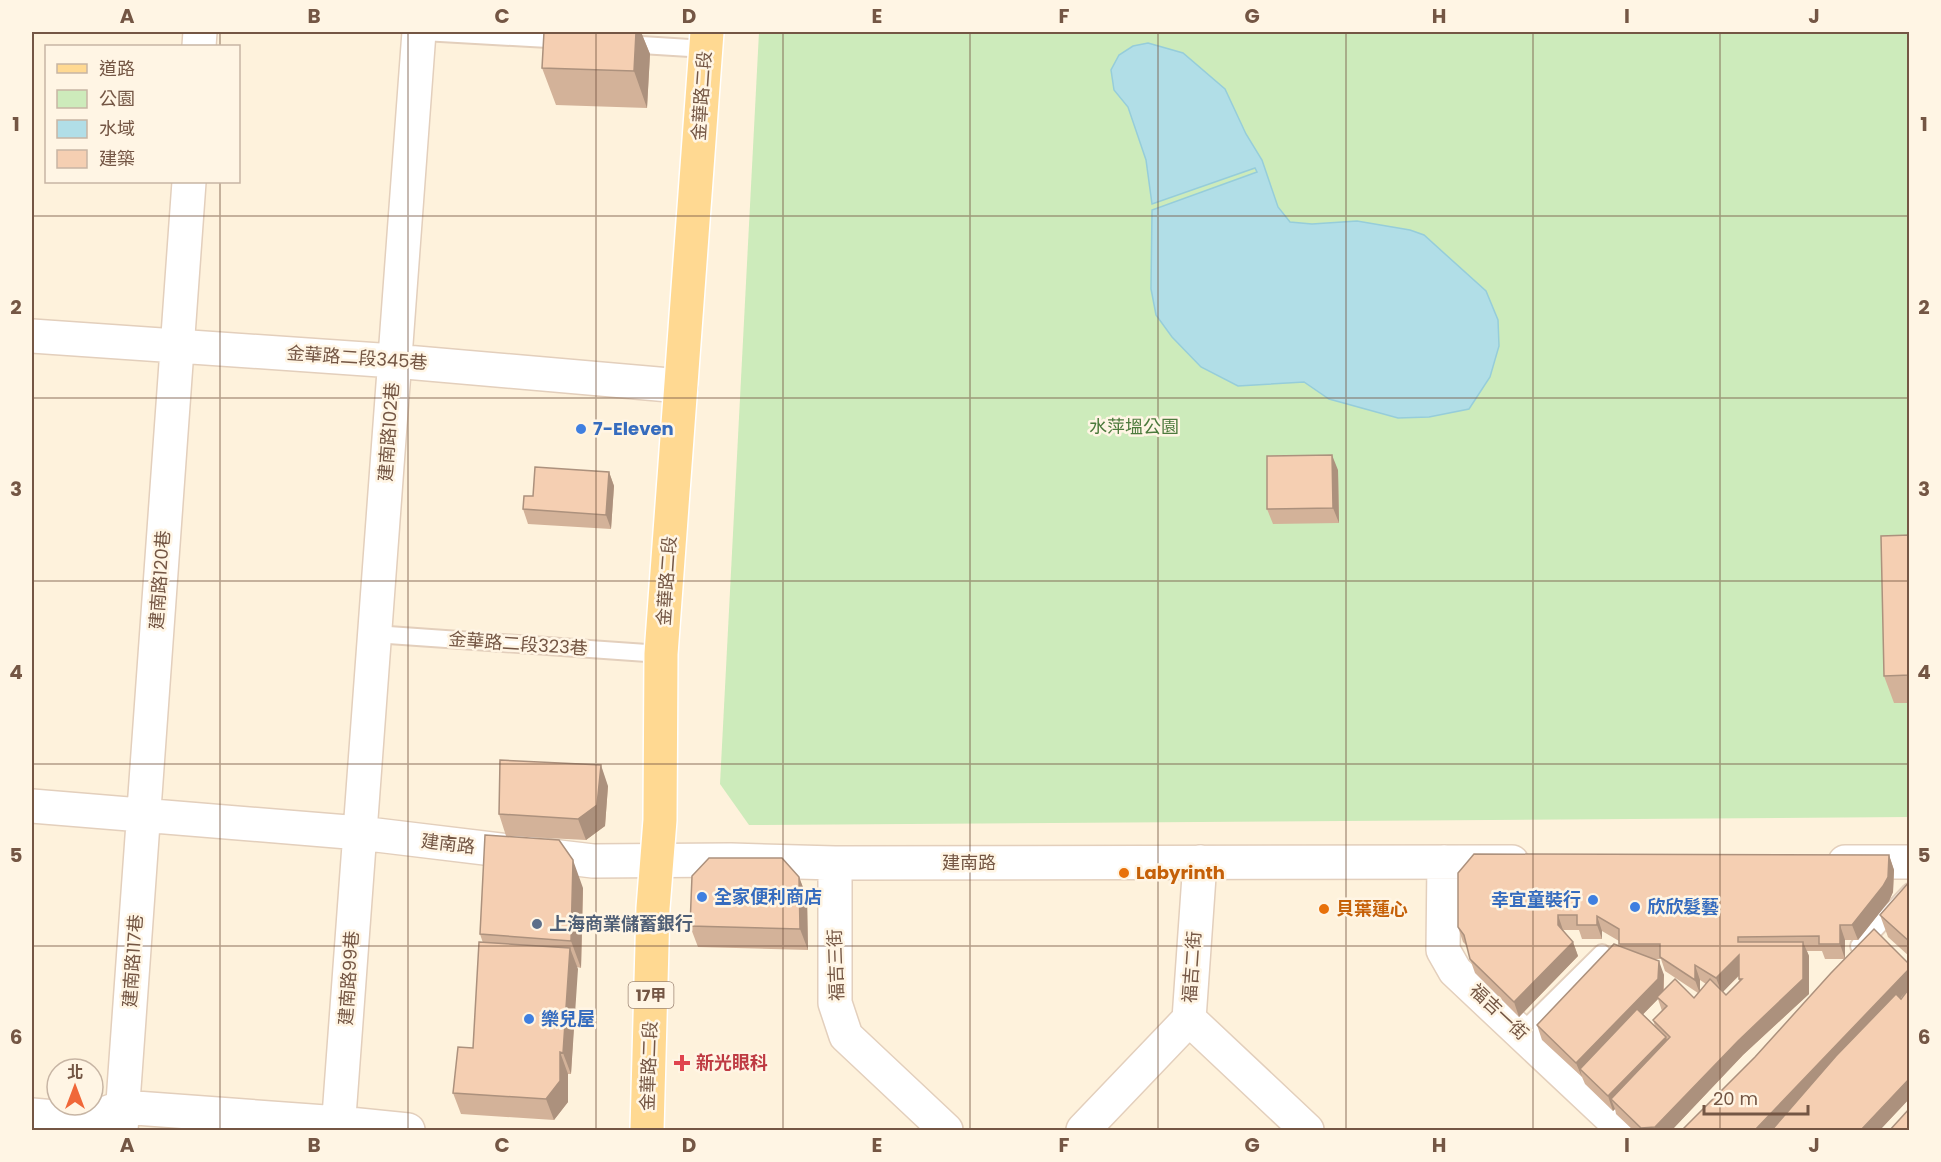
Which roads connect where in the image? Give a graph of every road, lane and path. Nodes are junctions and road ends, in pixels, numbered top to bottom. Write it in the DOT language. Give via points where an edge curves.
graph roads {
  1 [pos="421,32"];
  2 [pos="706,40"];
  3 [pos="588,42"];
  4 [pos="611,43"];
  5 [pos="189,183"];
  6 [pos="32,336"];
  7 [pos="177,345"];
  8 [pos="394,360"];
  9 [pos="681,386"];
  10 [pos="374,634"];
  11 [pos="661,654"];
  12 [pos="32,806"];
  13 [pos="143,815"];
  14 [pos="360,833"];
  15 [pos="658,859"];
  16 [pos="1200,862"];
  17 [pos="1444,862"];
  18 [pos="1539,862"];
  19 [pos="1813,862"];
  20 [pos="1910,862"];
  21 [pos="835,863"];
  22 [pos="1910,892"];
  23 [pos="1602,953"];
  24 [pos="1846,960"];
  25 [pos="1189,1019"];
  26 [pos="1521,1033"];
  27 [pos="32,1115"];
  28 [pos="122,1119"];
  29 [pos="339,1127"];
  30 [pos="408,1131"];
  31 [pos="647,1131"];
  32 [pos="946,1131"];
  33 [pos="1083,1131"];
  34 [pos="1307,1131"];
  35 [pos="1624,1131"];
  1 -- 3 [label="lane"];
  1 -- 8 [label="street, 建南路102巷"];
  2 -- 4 [label="lane"];
  2 -- 9 [label="main road, 金華路二段 / 17甲"];
  5 -- 7 [label="street, 建南路120巷"];
  6 -- 7 [label="street, 金華路二段345巷"];
  7 -- 8 [label="street, 金華路二段345巷"];
  7 -- 13 [label="street, 建南路120巷"];
  8 -- 9 [label="street, 金華路二段345巷"];
  8 -- 10 [label="street, 建南路102巷"];
  9 -- 11 [label="main road, 金華路二段 / 17甲"];
  10 -- 11 [label="lane, 金華路二段323巷"];
  10 -- 14 [label="street, 建南路102巷"];
  11 -- 15 [label="main road, 金華路二段 / 17甲"];
  12 -- 13 [label="street, 建南路"];
  13 -- 14 [label="street, 建南路"];
  13 -- 28 [label="street, 建南路117巷"];
  14 -- 15 [label="street, 建南路" via="593,861"];
  14 -- 29 [label="street, 建南路99巷"];
  15 -- 21 [label="street, 建南路"];
  15 -- 31 [label="main road, 金華路二段 / 17甲" via="653,908"];
  16 -- 17 [label="street, 建南路"];
  16 -- 21 [label="street, 建南路"];
  16 -- 25 [label="street, 福吉二街"];
  17 -- 18 [label="street, 建南路"];
  17 -- 26 [label="street, 福吉一街" via="1443,950 1455,971"];
  19 -- 20 [label="street"];
  21 -- 32 [label="street, 福吉三街" via="835,1003 846,1036"];
  22 -- 24 [label="lane"];
  23 -- 26 [label="lane"];
  25 -- 33 [label="street"];
  25 -- 34 [label="street, 福吉二街"];
  26 -- 35 [label="street, 福吉一街"];
  27 -- 28 [label="street"];
  28 -- 29 [label="street"];
  29 -- 30 [label="street"];
}
